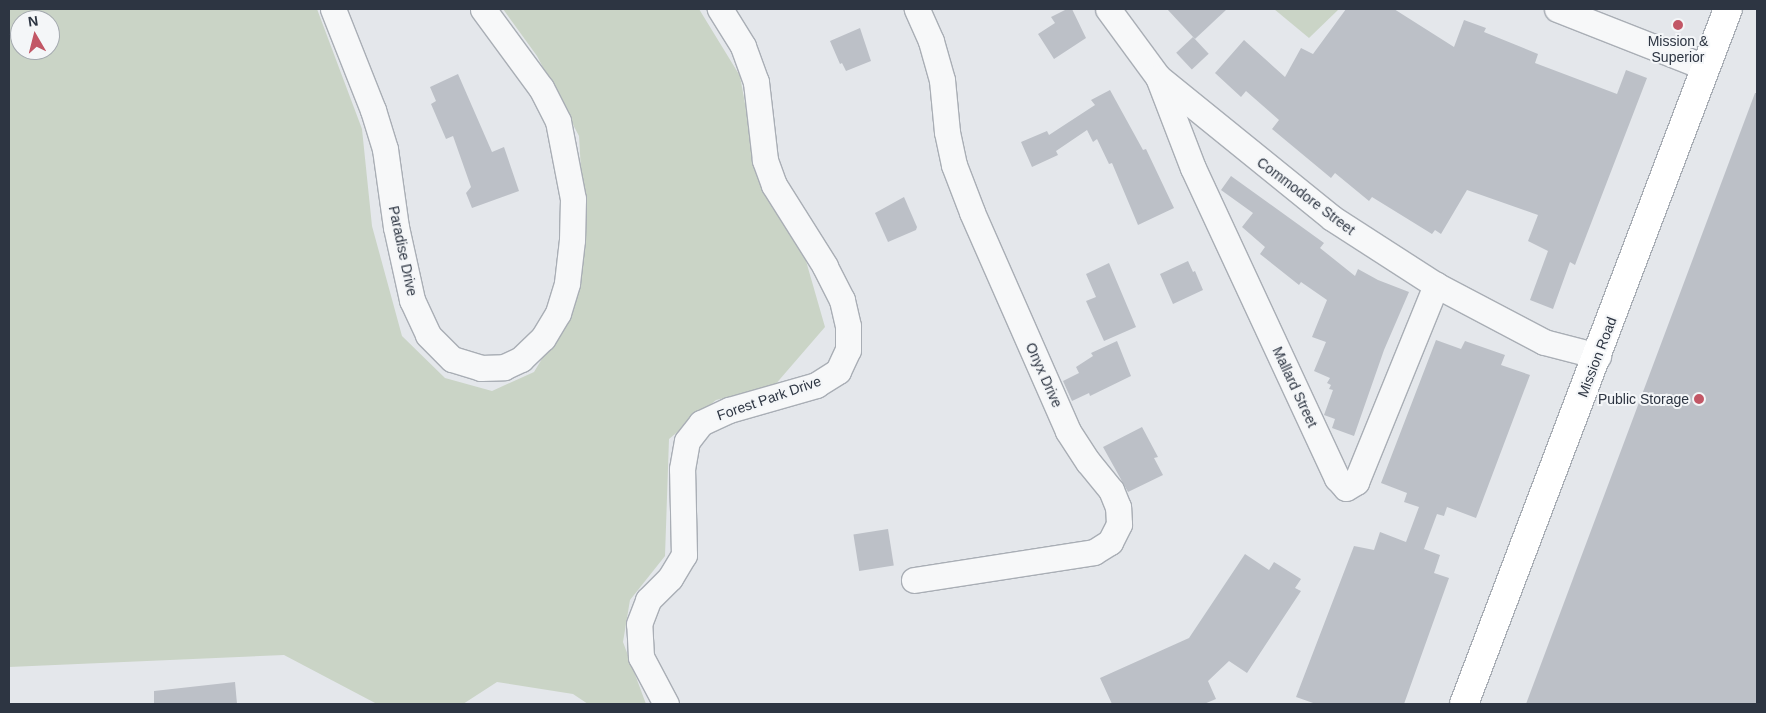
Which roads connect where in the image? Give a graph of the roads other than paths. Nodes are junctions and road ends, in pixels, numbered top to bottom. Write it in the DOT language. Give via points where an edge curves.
graph roads {
  1 [pos="332,9"];
  2 [pos="483,9"];
  3 [pos="720,9"];
  4 [pos="917,9"];
  5 [pos="1108,9"];
  6 [pos="1557,9"];
  7 [pos="1728,9"];
  8 [pos="1704,67"];
  9 [pos="1158,77"];
  10 [pos="1436,285"];
  11 [pos="1598,356"];
  12 [pos="914,580"];
  13 [pos="666,704"];
  14 [pos="1464,704"];
  1 -- 2 [label="street, Paradise Drive" via="373,110 385,149 396,227 412,300 428,335 452,359 480,368 504,367 521,359 543,338 558,312 567,283 573,198 558,121 541,88"];
  3 -- 13 [label="street, Forest Park Drive" via="743,46 756,82 765,160 774,185 825,266 842,300 848,326 848,350 838,371 816,385 729,410 701,423 687,441 682,469 684,554 670,578 648,600 639,624 641,657"];
  4 -- 12 [label="street, Onyx Drive" via="940,72 954,165 972,212 1068,431 1111,490 1118,507 1119,524 1110,542 1094,552"];
  5 -- 9 [label="street, Commodore Street"];
  6 -- 8 [label="street"];
  7 -- 8 [label="main road, Mission Road"];
  8 -- 11 [label="main road, Mission Road"];
  9 -- 10 [label="street, Commodore Street" via="1332,218"];
  9 -- 10 [label="street, Mallard Street" via="1194,168 1337,478 1346,488 1356,482"];
  10 -- 11 [label="street, Commodore Street" via="1544,342"];
  11 -- 14 [label="main road, Mission Road"];
}
